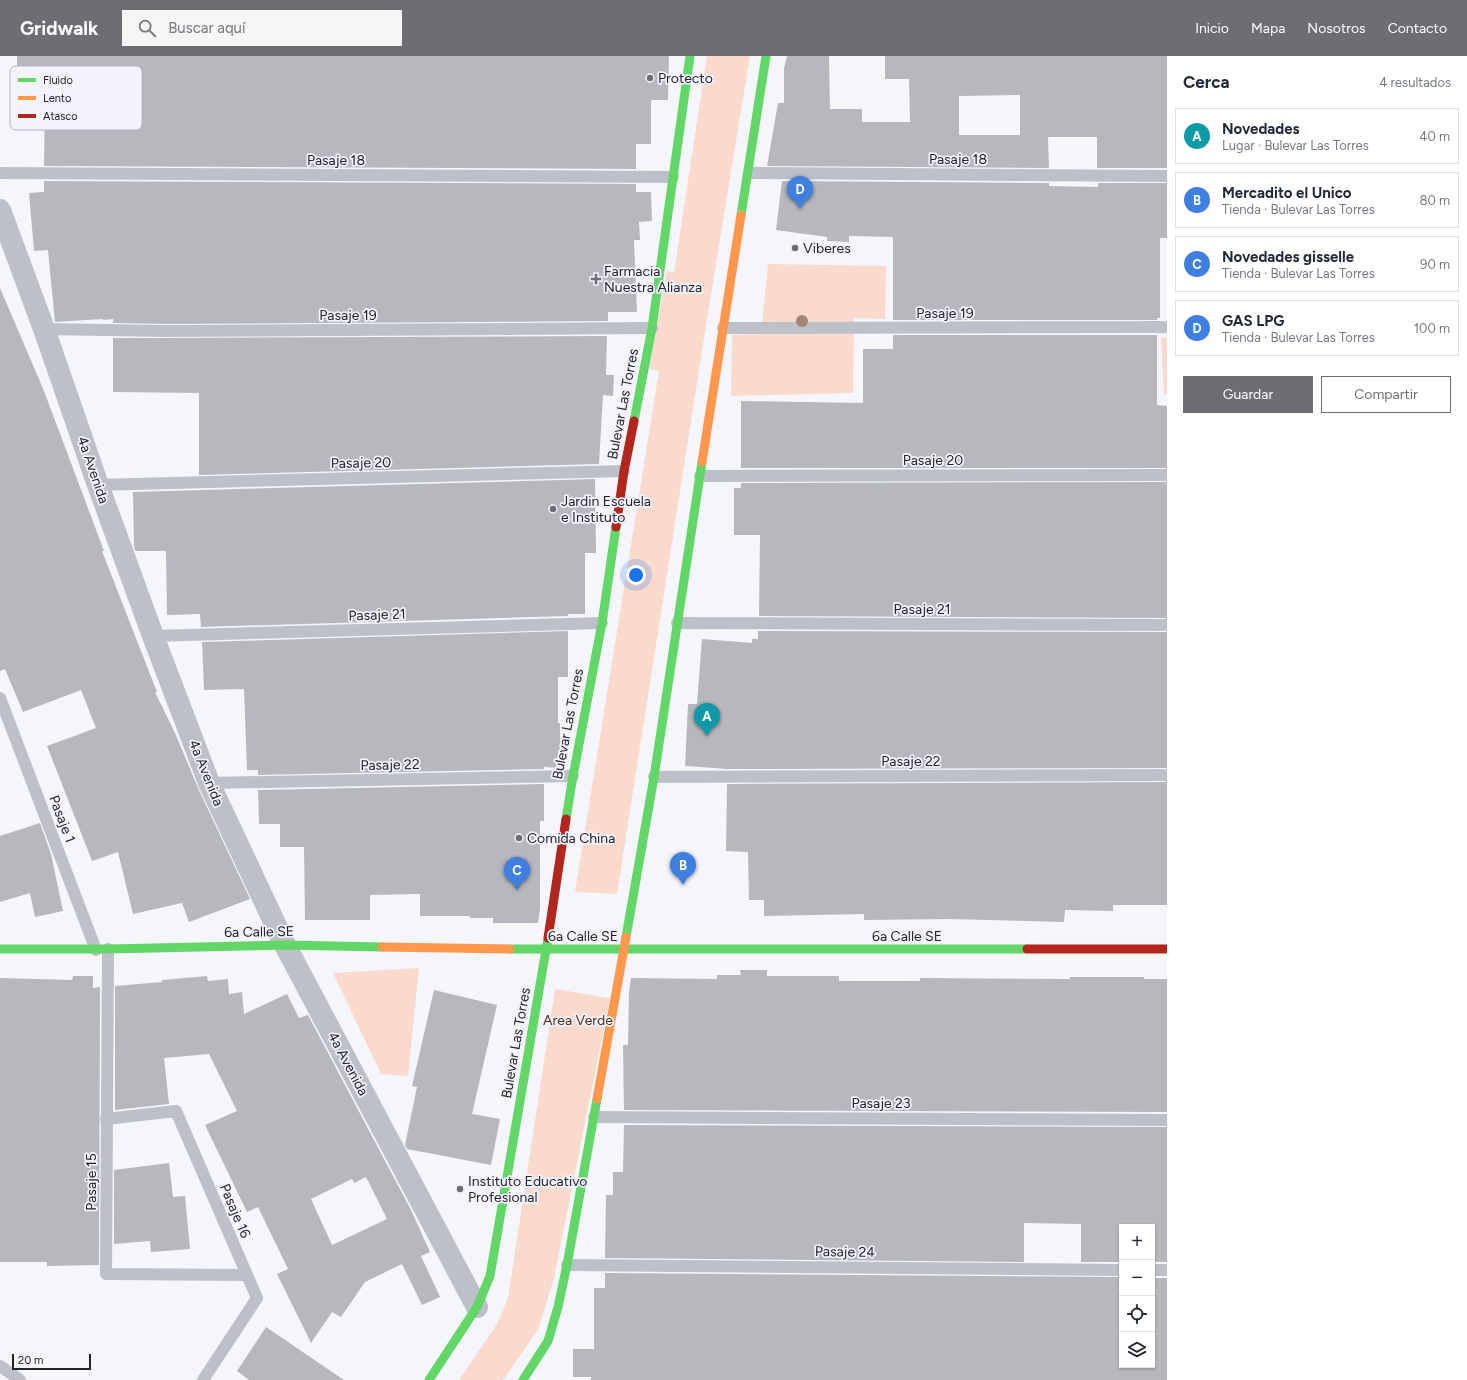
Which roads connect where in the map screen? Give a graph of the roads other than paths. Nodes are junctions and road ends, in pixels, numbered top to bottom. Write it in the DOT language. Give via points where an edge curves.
graph roads {
  1 [pos="690,56"];
  2 [pos="766,56"];
  3 [pos="0,173"];
  4 [pos="749,173"];
  5 [pos="673,176"];
  6 [pos="1167,176"];
  7 [pos="0,210"];
  8 [pos="1167,327"];
  9 [pos="652,328"];
  10 [pos="723,328"];
  11 [pos="44,329"];
  12 [pos="624,471"];
  13 [pos="1167,475"];
  14 [pos="700,476"];
  15 [pos="98,484"];
  16 [pos="677,623"];
  17 [pos="602,624"];
  18 [pos="1167,625"];
  19 [pos="153,636"];
  20 [pos="0,698"];
  21 [pos="1167,775"];
  22 [pos="573,776"];
  23 [pos="654,777"];
  24 [pos="209,783"];
  25 [pos="285,944"];
  26 [pos="0,949"];
  27 [pos="102,950"];
  28 [pos="546,950"];
  29 [pos="624,950"];
  30 [pos="1167,950"];
  31 [pos="594,1116"];
  32 [pos="106,1119"];
  33 [pos="1167,1120"];
  34 [pos="568,1265"];
  35 [pos="1119,1270"];
  36 [pos="1155,1270"];
  37 [pos="1167,1270"];
  38 [pos="246,1275"];
  39 [pos="477,1307"];
  40 [pos="0,1366"];
  41 [pos="20,1380"];
  42 [pos="203,1380"];
  43 [pos="429,1380"];
  44 [pos="523,1380"];
  1 -- 5 [label="street, Bulevar Las Torres"];
  2 -- 4 [label="street"];
  3 -- 5 [label="lane, Pasaje 18"];
  4 -- 6 [label="lane, Pasaje 18"];
  4 -- 10 [label="street"];
  5 -- 9 [label="street, Bulevar Las Torres"];
  7 -- 11 [label="street, 4a Avenida"];
  8 -- 10 [label="lane, Pasaje 19"];
  9 -- 11 [label="lane, Pasaje 19" via="174,331"];
  9 -- 12 [label="street, Bulevar Las Torres"];
  10 -- 14 [label="street"];
  11 -- 15 [label="street, 4a Avenida"];
  12 -- 15 [label="lane, Pasaje 20"];
  12 -- 17 [label="street, Bulevar Las Torres"];
  13 -- 14 [label="lane, Pasaje 20"];
  14 -- 16 [label="street"];
  15 -- 19 [label="street, 4a Avenida"];
  16 -- 18 [label="lane, Pasaje 21"];
  16 -- 23 [label="street"];
  17 -- 19 [label="lane, Pasaje 21"];
  17 -- 22 [label="street, Bulevar Las Torres"];
  19 -- 24 [label="street, 4a Avenida"];
  20 -- 27 [label="lane, Pasaje 1"];
  21 -- 23 [label="lane, Pasaje 22"];
  22 -- 24 [label="lane, Pasaje 22"];
  22 -- 28 [label="street, Bulevar Las Torres"];
  23 -- 29 [label="street"];
  24 -- 25 [label="street, 4a Avenida"];
  25 -- 27 [label="street, 6a Calle SE"];
  25 -- 28 [label="street, 6a Calle SE"];
  25 -- 39 [label="street, 4a Avenida"];
  26 -- 27 [label="street, 6a Calle SE"];
  27 -- 32 [label="lane, Pasaje 15"];
  28 -- 29 [label="street, 6a Calle SE"];
  28 -- 39 [label="street, Bulevar Las Torres" via="490,1276"];
  29 -- 30 [label="street, 6a Calle SE"];
  29 -- 31 [label="street"];
  31 -- 33 [label="lane, Pasaje 23"];
  31 -- 34 [label="street"];
  32 -- 38 [label="lane, Pasaje 16" via="176,1111"];
  32 -- 38 [label="lane, Pasaje 15" via="106,1274"];
  34 -- 35 [label="lane, Pasaje 24"];
  34 -- 44 [label="street" via="548,1340"];
  36 -- 37 [label="lane"];
  38 -- 42 [label="lane, Pasaje 16" via="257,1298"];
  39 -- 43 [label="street, Bulevar Las Torres"];
  40 -- 41 [label="lane"];
}
